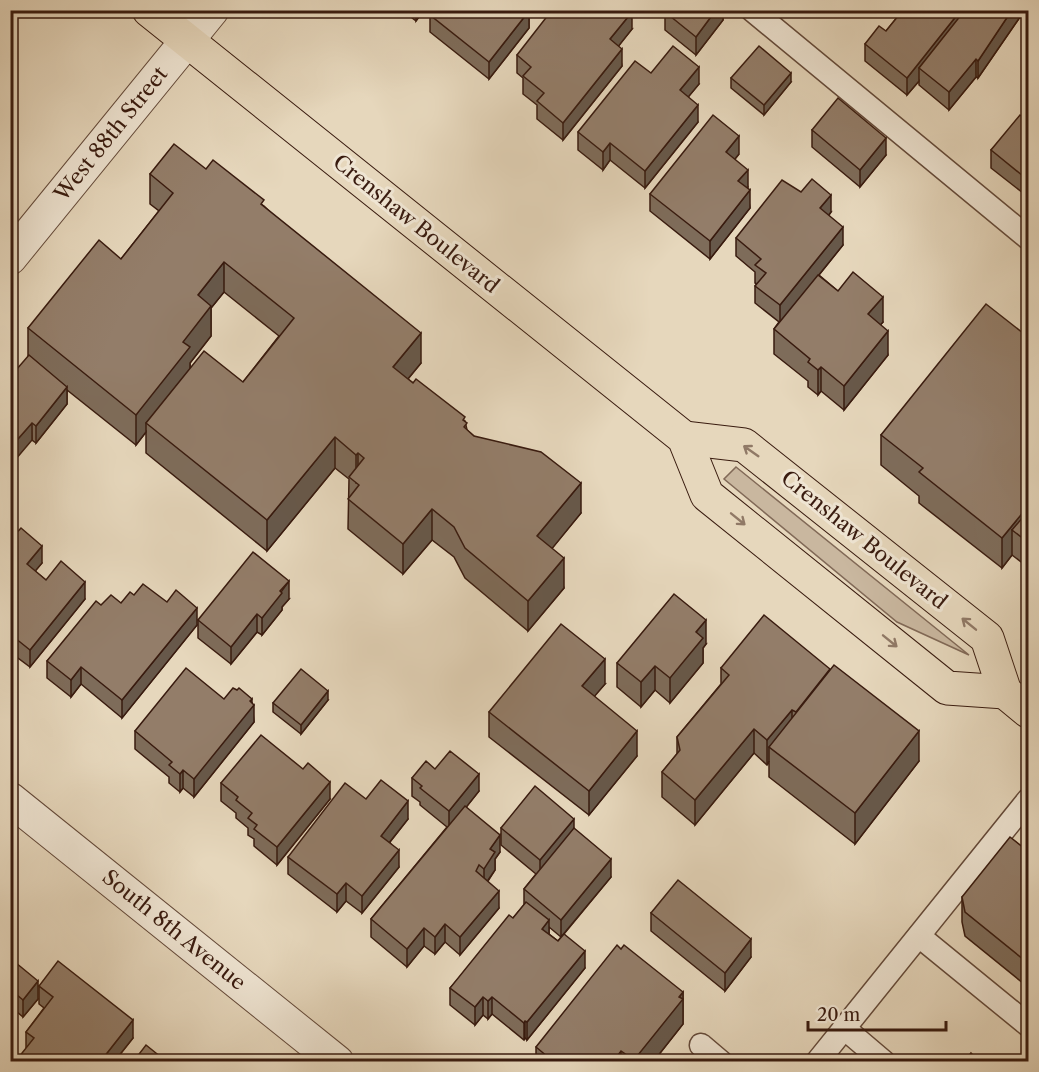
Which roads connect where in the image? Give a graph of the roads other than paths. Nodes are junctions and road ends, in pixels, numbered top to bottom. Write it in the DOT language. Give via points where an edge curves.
graph roads {
  1 [pos="149,10"];
  2 [pos="212,10"];
  3 [pos="752,10"];
  4 [pos="186,41"];
  5 [pos="1029,238"];
  6 [pos="10,258"];
  7 [pos="684,438"];
  8 [pos="1017,701"];
  9 [pos="10,799"];
  10 [pos="1029,800"];
  11 [pos="919,936"];
  12 [pos="1029,1025"];
  13 [pos="844,1028"];
  14 [pos="701,1045"];
  15 [pos="337,1062"];
  16 [pos="721,1062"];
  17 [pos="817,1062"];
  18 [pos="884,1062"];
  1 -- 4 [label="main road, Crenshaw Boulevard"];
  2 -- 4 [label="street, West 88th Street"];
  3 -- 5 [label="lane"];
  4 -- 6 [label="street, West 88th Street"];
  4 -- 7 [label="main road, Crenshaw Boulevard"];
  8 -- 7 [label="main road, Crenshaw Boulevard, one-way" via="987,638 744,445"];
  7 -- 8 [label="main road, Crenshaw Boulevard, one-way" via="707,495 947,688"];
  9 -- 15 [label="street, South 8th Avenue"];
  10 -- 11 [label="lane"];
  11 -- 12 [label="lane"];
  11 -- 13 [label="lane"];
  13 -- 17 [label="lane"];
  13 -- 18 [label="lane"];
  14 -- 16 [label="lane"];
}
